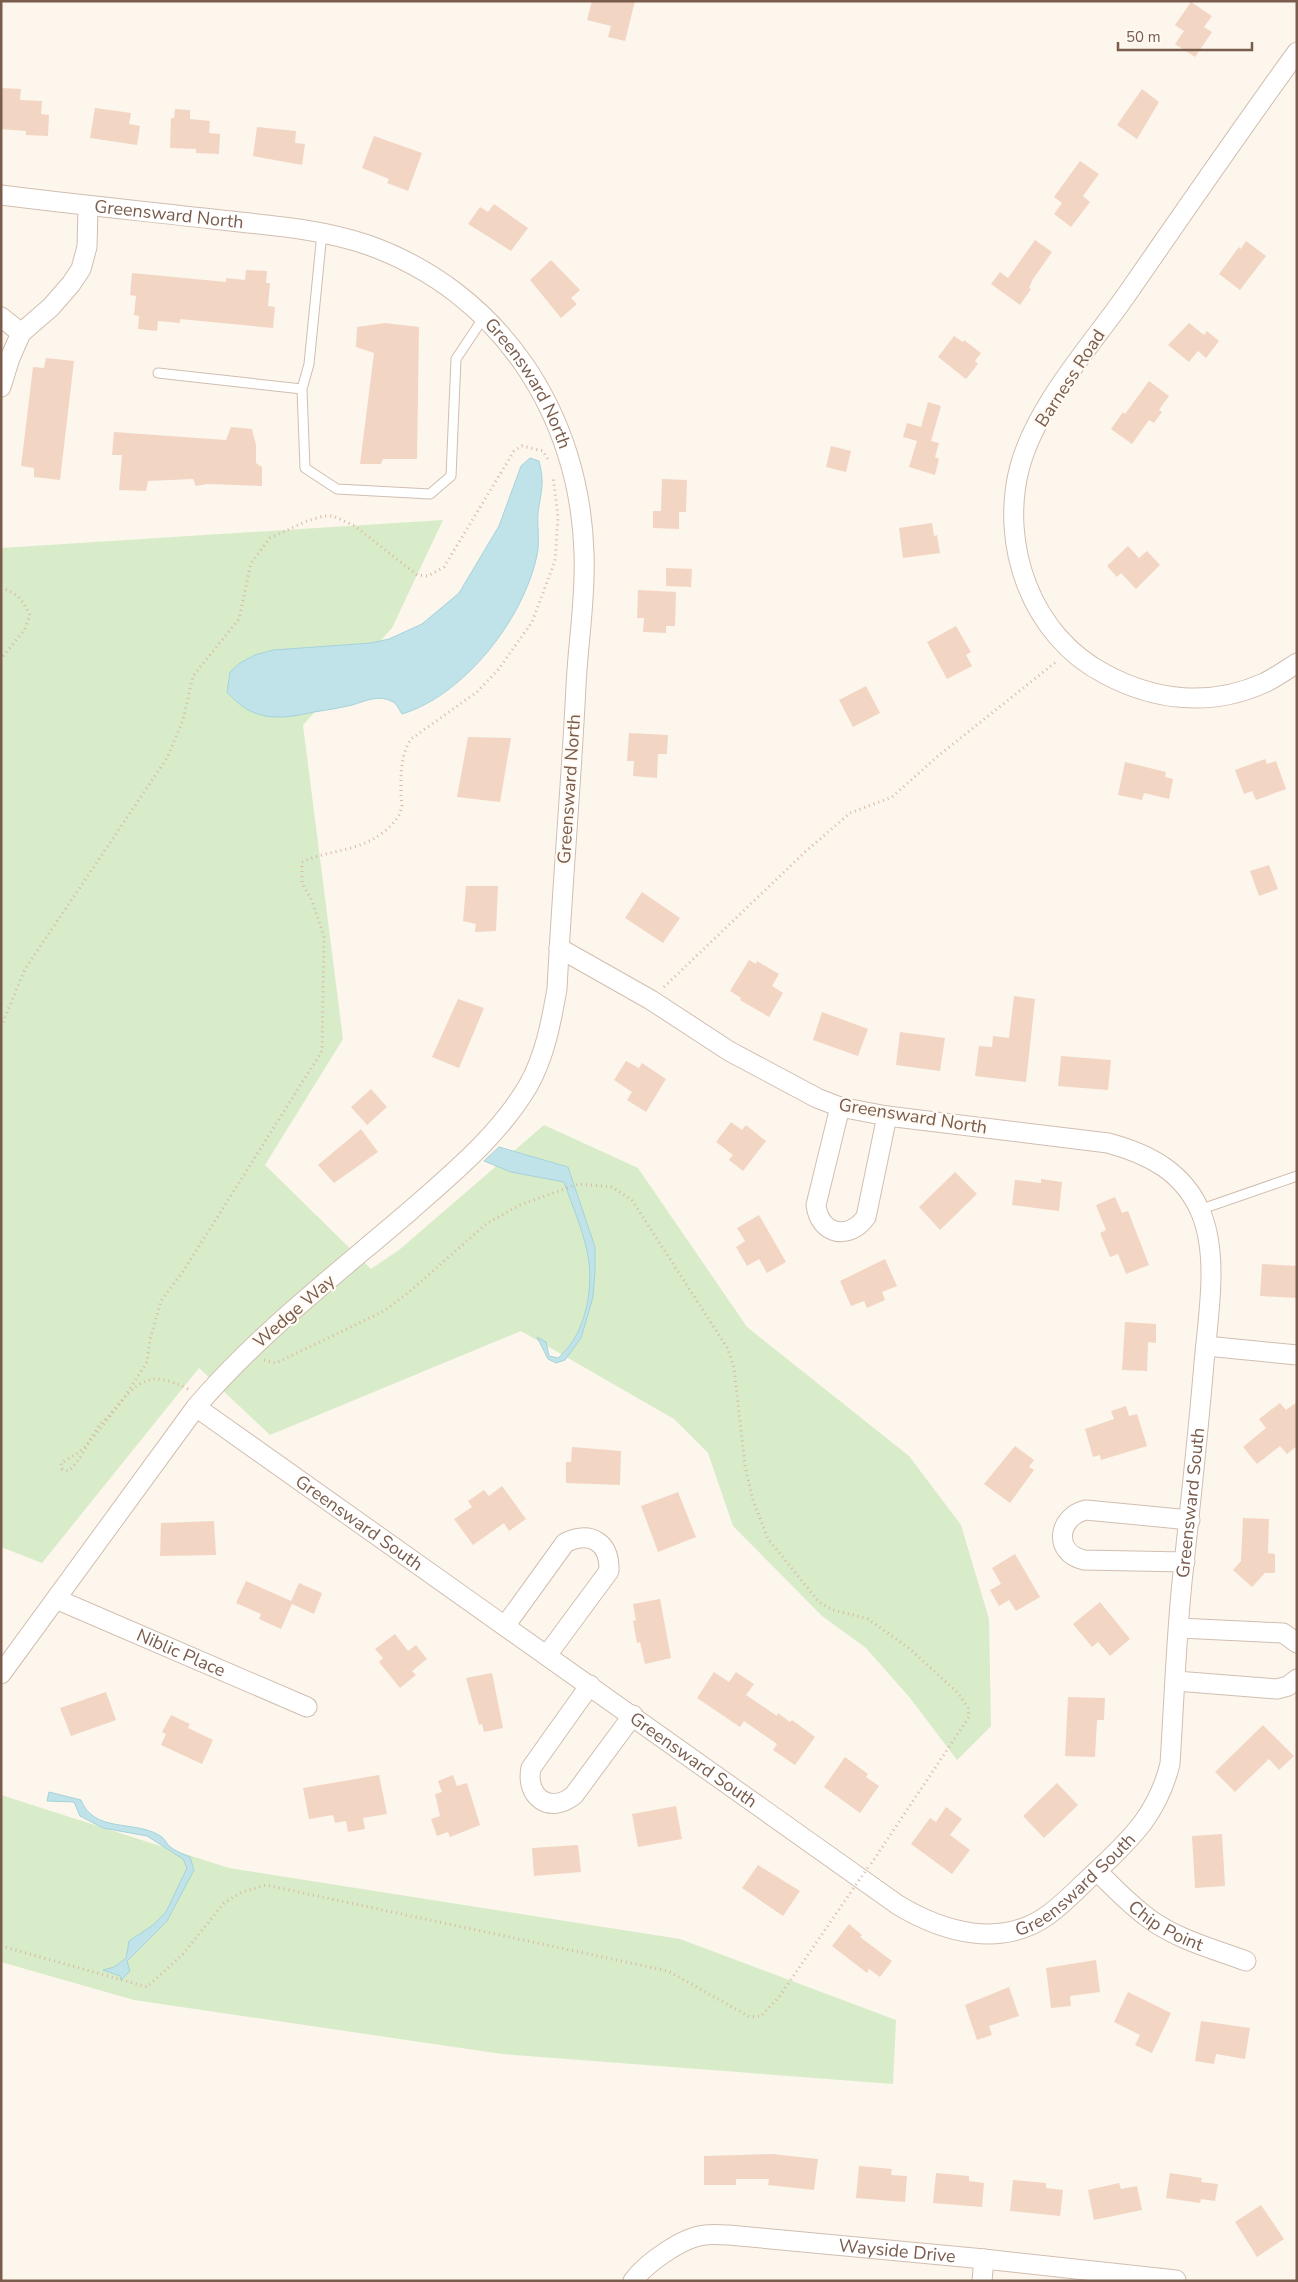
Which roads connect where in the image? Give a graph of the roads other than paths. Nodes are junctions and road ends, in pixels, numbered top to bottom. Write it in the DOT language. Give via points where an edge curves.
graph roads {
  1 [pos="1297,52"];
  2 [pos="1,195"];
  3 [pos="88,206"];
  4 [pos="322,233"];
  5 [pos="1,317"];
  6 [pos="484,317"];
  7 [pos="21,333"];
  8 [pos="158,373"];
  9 [pos="1,387"];
  10 [pos="302,389"];
  11 [pos="1297,663"];
  12 [pos="559,948"];
  13 [pos="840,1107"];
  14 [pos="887,1116"];
  15 [pos="1297,1176"];
  16 [pos="1199,1210"];
  17 [pos="1206,1346"];
  18 [pos="1297,1355"];
  19 [pos="195,1400"];
  20 [pos="1190,1520"];
  21 [pos="1185,1562"];
  22 [pos="56,1599"];
  23 [pos="505,1626"];
  24 [pos="1179,1628"];
  25 [pos="1297,1643"];
  26 [pos="547,1656"];
  27 [pos="1,1674"];
  28 [pos="1297,1679"];
  29 [pos="1176,1681"];
  30 [pos="590,1685"];
  31 [pos="307,1707"];
  32 [pos="633,1715"];
  33 [pos="1097,1871"];
  34 [pos="1246,1961"];
  35 [pos="984,2259"];
  36 [pos="1176,2280"];
  37 [pos="633,2281"];
  38 [pos="982,2281"];
  1 -- 11 [label="street, Barness Road" via="1205,178 1050,403 1020,465 1014,518 1021,573 1037,607 1083,662 1120,682 1147,692 1193,699 1240,692"];
  2 -- 3 [label="street, Greensward North"];
  3 -- 4 [label="street, Greensward North"];
  3 -- 7 [label="street" via="87,247 81,269 71,284"];
  4 -- 6 [label="street, Greensward North" via="367,245 422,269"];
  4 -- 10 [label="lane" via="309,364"];
  5 -- 7 [label="street"];
  6 -- 10 [label="lane" via="456,359 450,476 430,494 337,489 305,468"];
  6 -- 12 [label="street, Greensward North" via="529,372 557,422 568,454 582,521 584,570"];
  7 -- 9 [label="street"];
  8 -- 10 [label="lane"];
  12 -- 13 [label="street, Greensward North" via="651,1000 729,1051 816,1098"];
  12 -- 19 [label="street, Wedge Way" via="557,989 542,1054 527,1088 499,1126 455,1172"];
  13 -- 14 [label="street, Greensward North"];
  13 -- 14 [label="street" via="816,1206 817,1216 823,1224 841,1232 852,1231 866,1217"];
  14 -- 16 [label="street, Greensward North" via="1108,1143 1136,1151 1160,1163 1177,1177"];
  15 -- 16 [label="lane"];
  16 -- 17 [label="street, Greensward North" via="1207,1234 1211,1264"];
  17 -- 18 [label="street"];
  17 -- 20 [label="street, Greensward South"];
  19 -- 22 [label="street, Wedge Way"];
  19 -- 23 [label="street, Greensward South"];
  20 -- 21 [label="street, Greensward South"];
  20 -- 21 [label="street" via="1086,1510 1068,1518 1062,1536 1070,1554 1084,1560"];
  21 -- 24 [label="street, Greensward South"];
  22 -- 27 [label="street, Wedge Way"];
  22 -- 31 [label="street, Niblic Place"];
  23 -- 26 [label="street, Greensward South"];
  23 -- 26 [label="street" via="565,1543 586,1537 597,1541 609,1558 609,1571"];
  24 -- 25 [label="street" via="1283,1633"];
  24 -- 29 [label="street, Greensward South"];
  26 -- 30 [label="street, Greensward South"];
  28 -- 29 [label="street" via="1277,1689"];
  29 -- 33 [label="street, Greensward South" via="1170,1764 1158,1800 1130,1839"];
  30 -- 32 [label="street, Greensward South"];
  30 -- 32 [label="street" via="531,1768 530,1788 537,1797 556,1804 574,1795"];
  32 -- 33 [label="street, Greensward South" via="898,1905 941,1927 985,1935 1031,1925 1048,1915"];
  33 -- 34 [label="street, Chip Point" via="1138,1911 1176,1936"];
  35 -- 36 [label="street, Wayside Drive"];
  35 -- 37 [label="street, Wayside Drive" via="704,2235 692,2238 650,2262"];
  35 -- 38 [label="street"];
}
